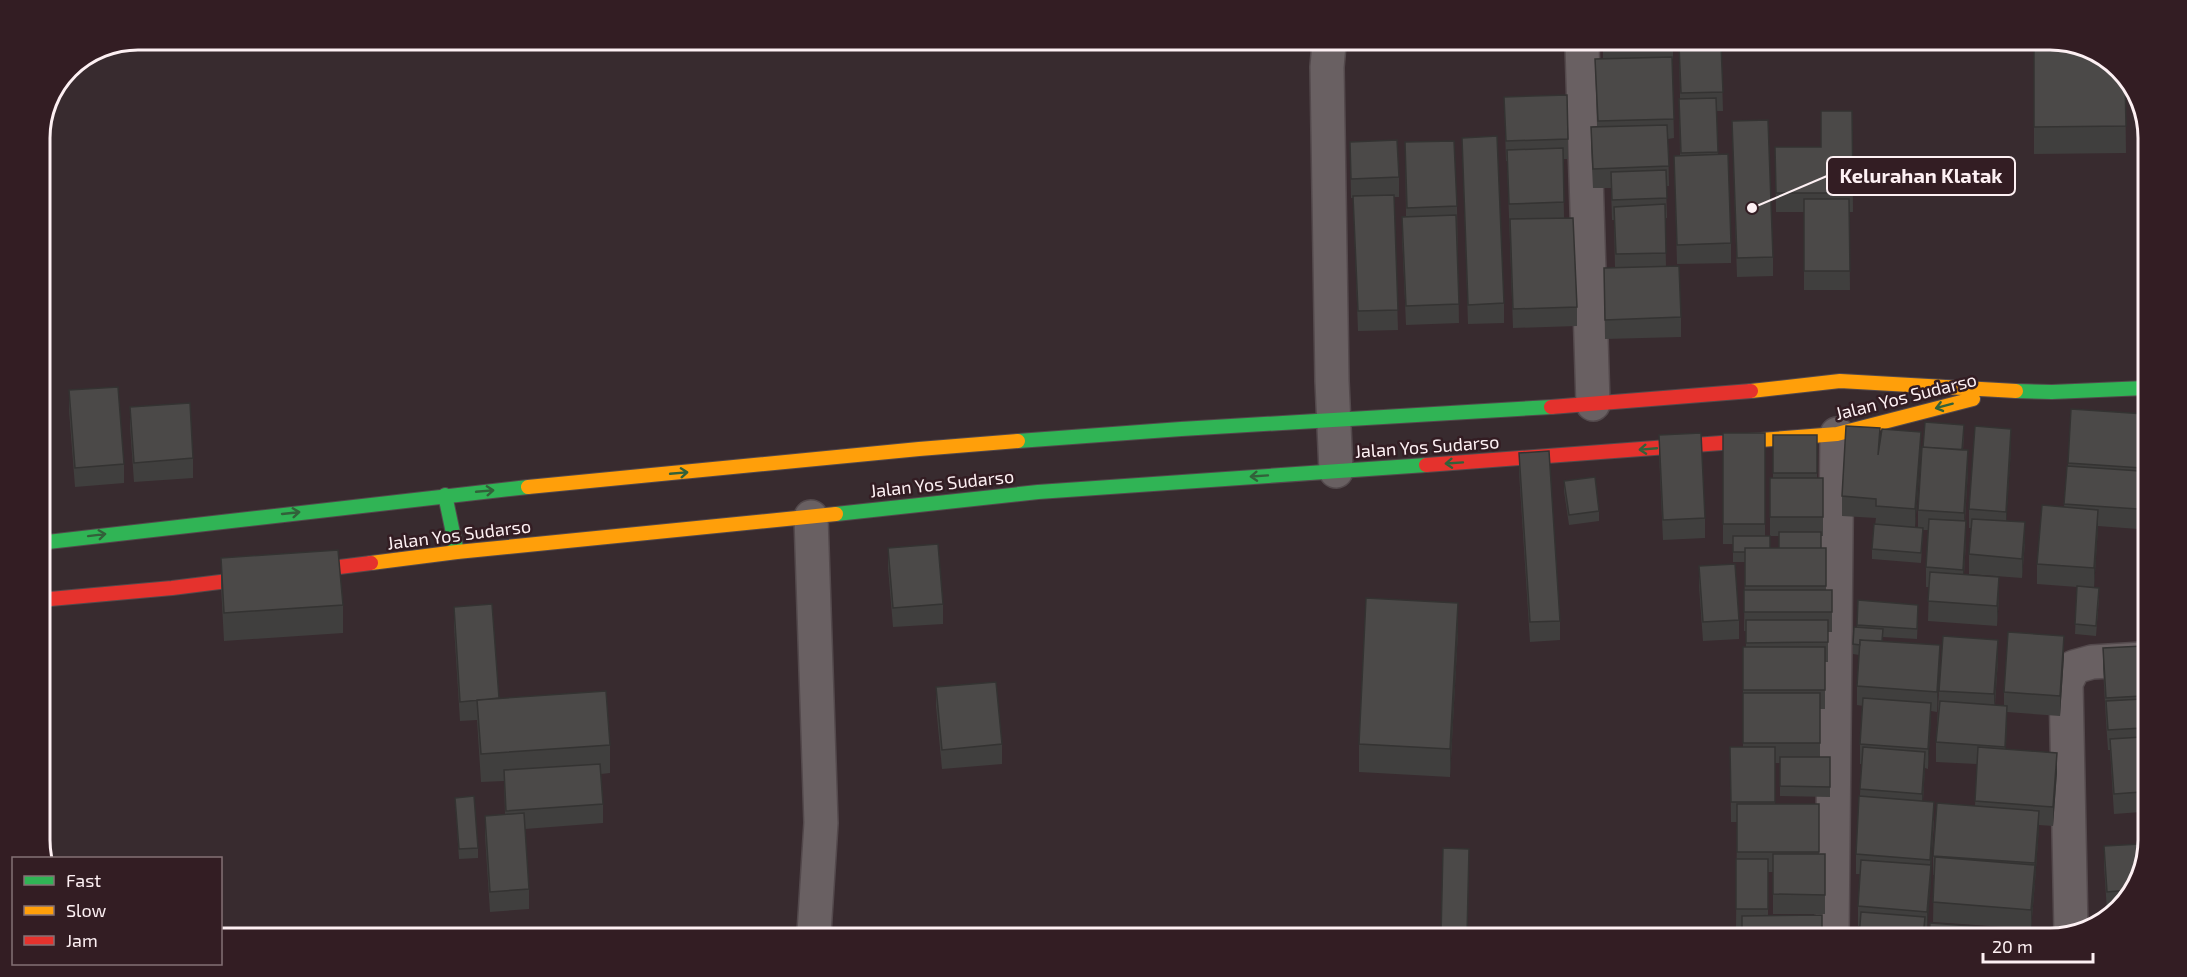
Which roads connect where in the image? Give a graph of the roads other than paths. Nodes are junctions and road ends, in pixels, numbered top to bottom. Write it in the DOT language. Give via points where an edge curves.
graph roads {
  1 [pos="1329,49"];
  2 [pos="1582,49"];
  3 [pos="2137,388"];
  4 [pos="2001,392"];
  5 [pos="1593,404"];
  6 [pos="1334,421"];
  7 [pos="1837,434"];
  8 [pos="1336,471"];
  9 [pos="445,495"];
  10 [pos="811,517"];
  11 [pos="50,542"];
  12 [pos="457,552"];
  13 [pos="50,599"];
  14 [pos="2138,659"];
  15 [pos="2071,925"];
  16 [pos="814,928"];
  17 [pos="1832,928"];
  1 -- 6 [label="street"];
  2 -- 5 [label="street"];
  3 -- 4 [label="highway"];
  4 -- 5 [label="highway, Jalan Yos Sudarso" via="1840,381"];
  4 -- 7 [label="highway, Jalan Yos Sudarso, one-way"];
  5 -- 6 [label="highway, Jalan Yos Sudarso"];
  6 -- 8 [label="street"];
  9 -- 6 [label="highway, Jalan Yos Sudarso, one-way" via="919,449"];
  7 -- 8 [label="highway, Jalan Yos Sudarso, one-way"];
  7 -- 17 [label="street"];
  8 -- 10 [label="highway, Jalan Yos Sudarso, one-way" via="1038,492"];
  11 -- 9 [label="highway, Jalan Yos Sudarso, one-way"];
  9 -- 12 [label="highway"];
  10 -- 12 [label="highway, Jalan Yos Sudarso"];
  10 -- 16 [label="street" via="820,823"];
  12 -- 13 [label="highway, Jalan Yos Sudarso" via="172,588"];
  14 -- 15 [label="street" via="2074,667 2066,683"];
}
